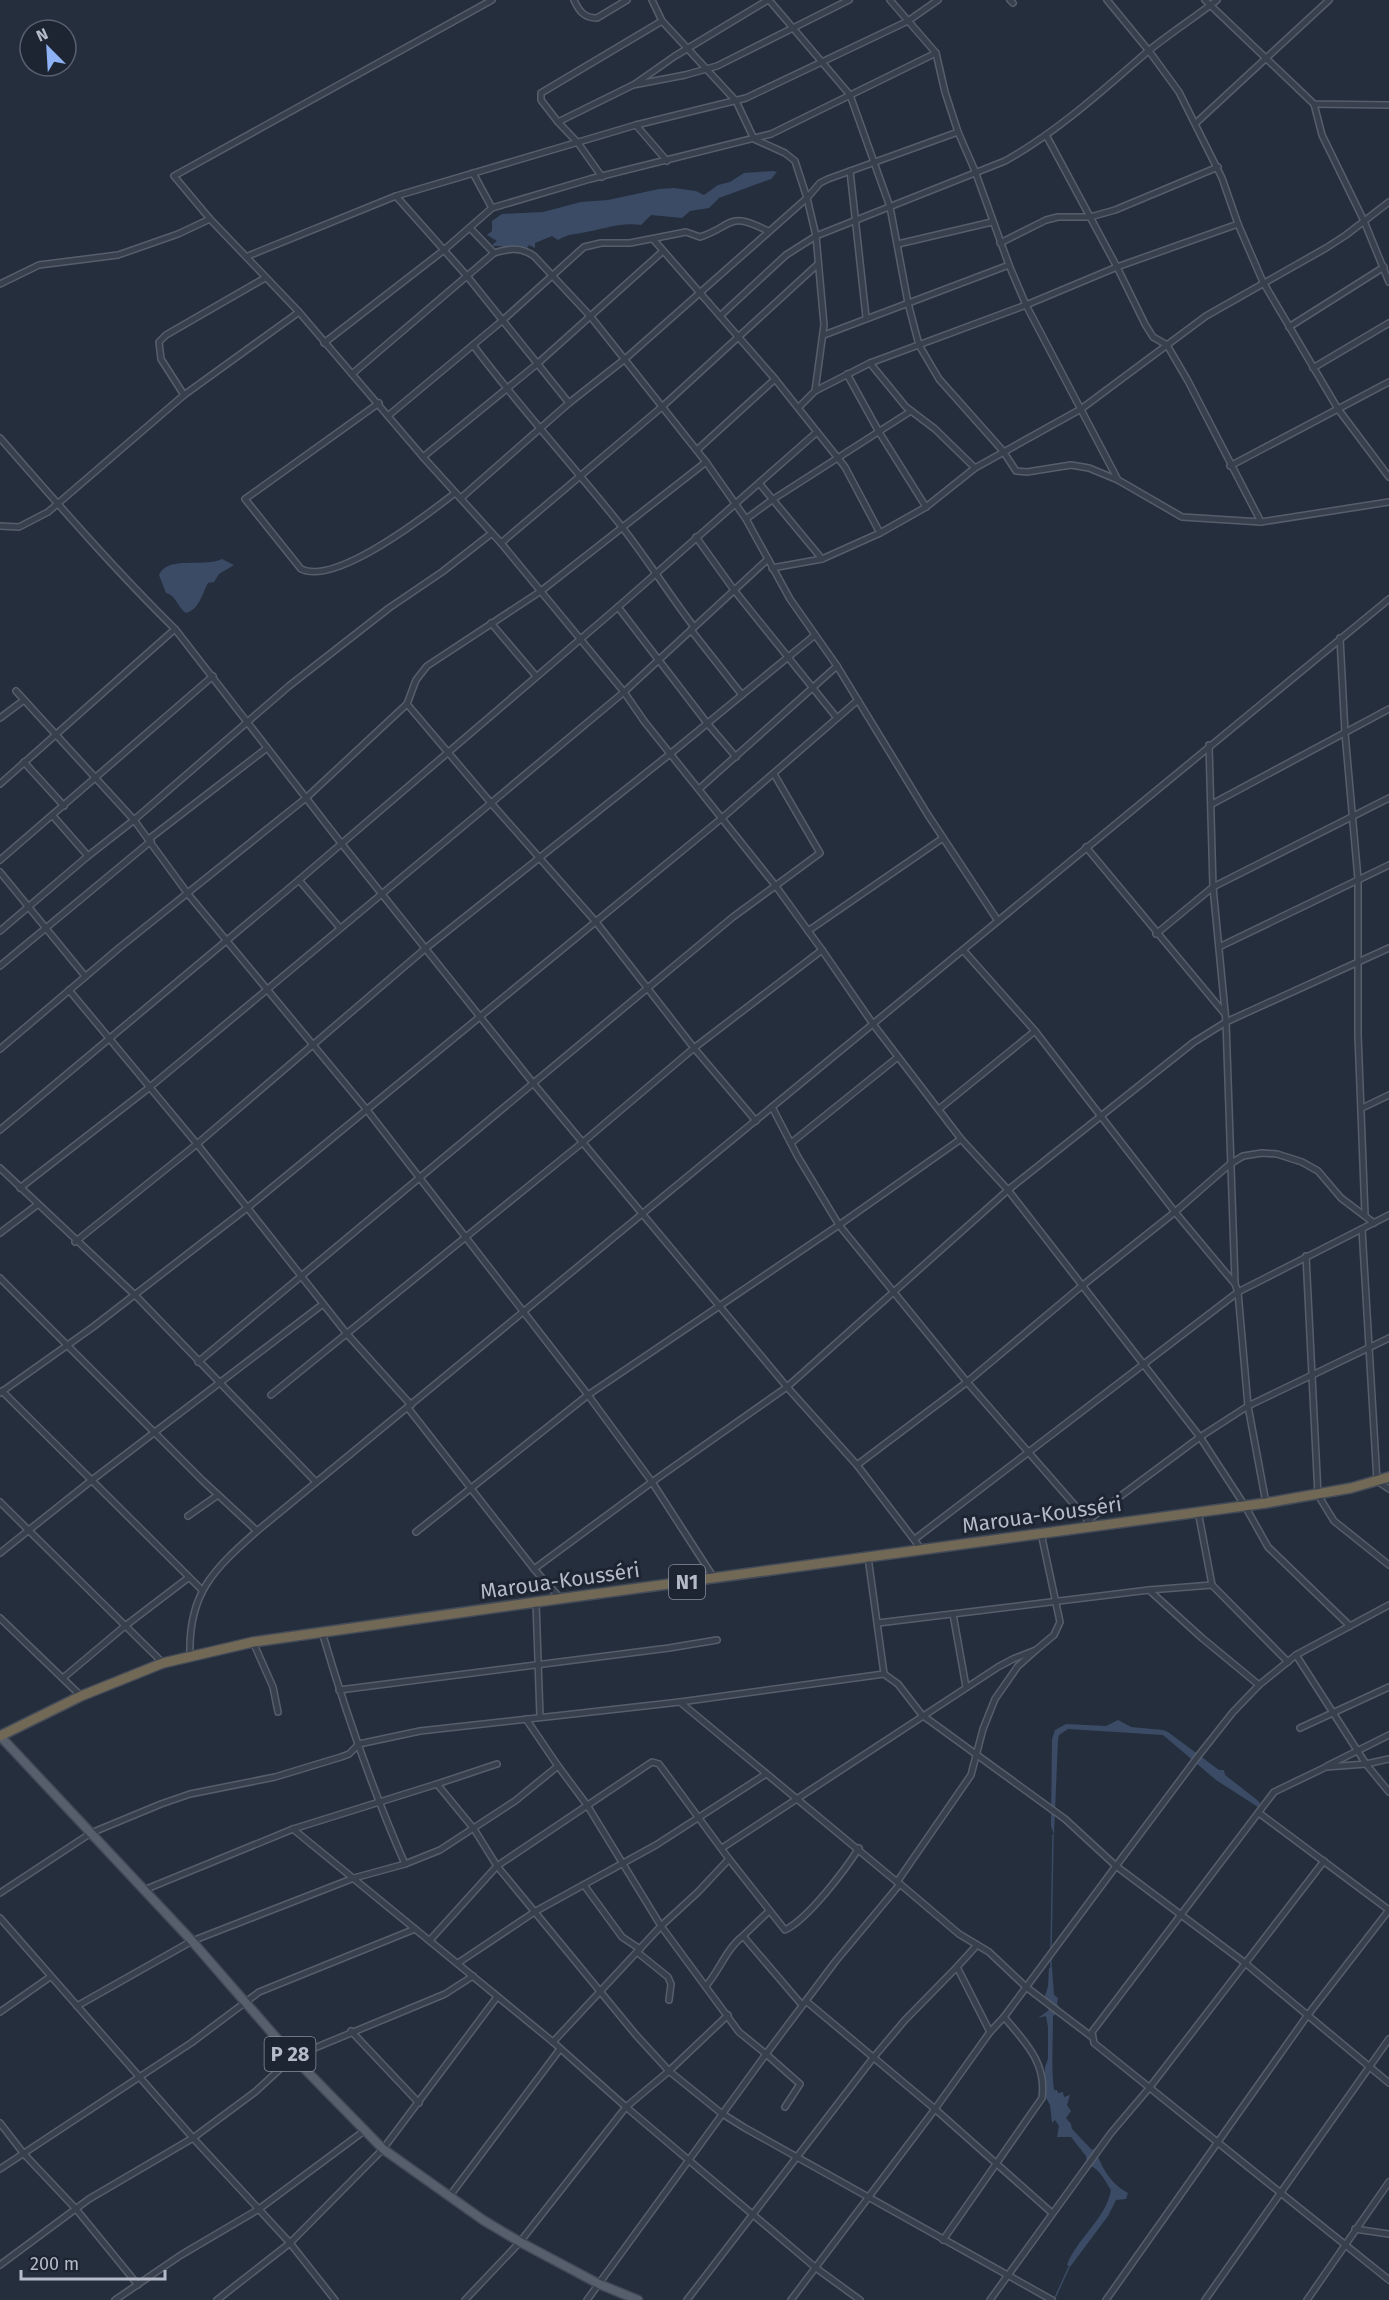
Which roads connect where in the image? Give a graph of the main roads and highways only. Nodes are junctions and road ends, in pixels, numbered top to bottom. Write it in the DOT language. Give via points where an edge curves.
graph roads {
  1 [pos="1389,1477"];
  2 [pos="0,1736"];
  3 [pos="638,2300"];
  1 -- 2 [label="highway, Maroua-Kousséri / N1" via="1266,1503 1090,1523 922,1550 253,1642 163,1663 81,1696"];
  2 -- 3 [label="main road, P 28" via="192,1941 293,2057 383,2149 520,2242"];
}
